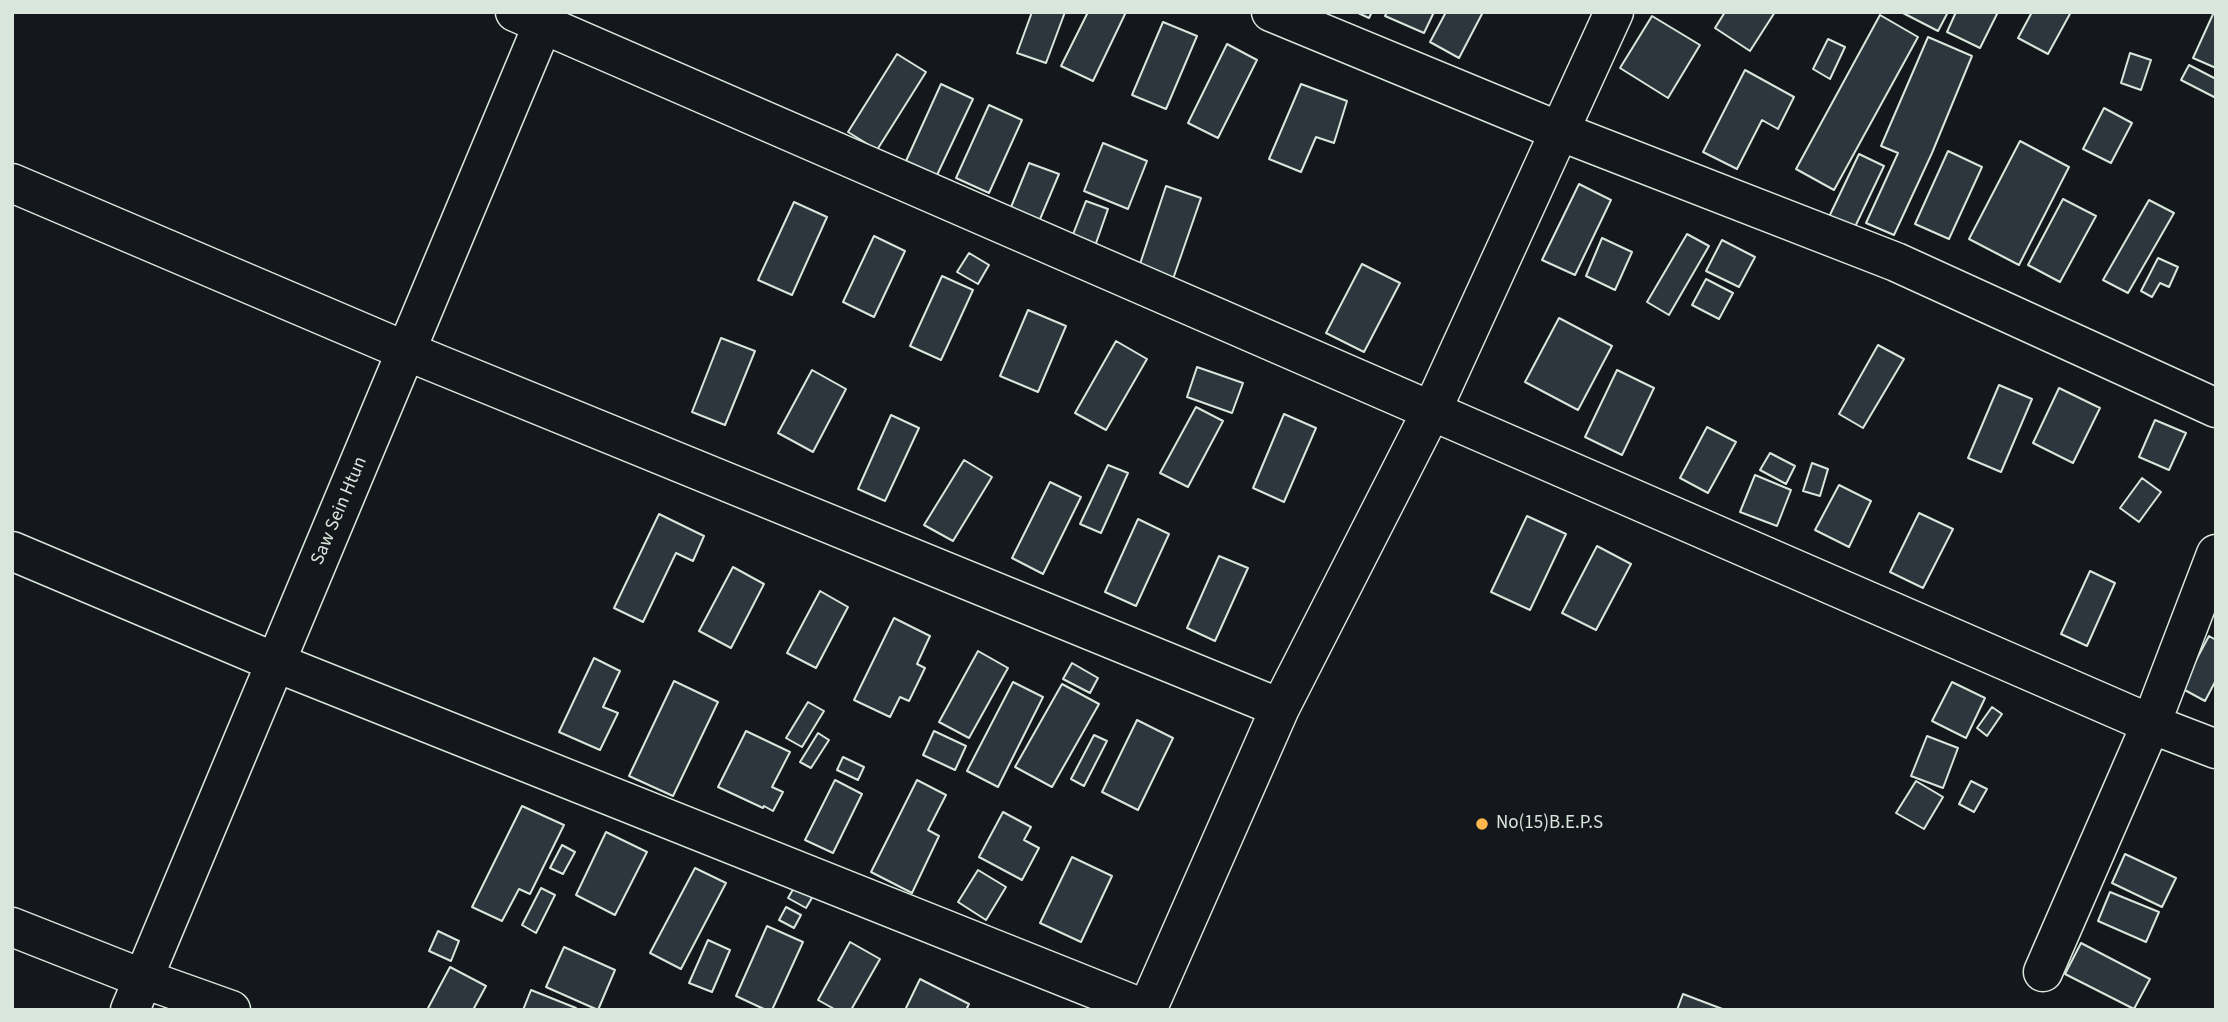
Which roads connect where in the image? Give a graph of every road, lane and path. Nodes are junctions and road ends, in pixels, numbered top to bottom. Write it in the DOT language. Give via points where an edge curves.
graph roads {
  1 [pos="1271,12"];
  2 [pos="1614,12"];
  3 [pos="535,16"];
  4 [pos="1559,131"];
  5 [pos="12,183"];
  6 [pos="407,351"];
  7 [pos="2216,408"];
  8 [pos="1432,410"];
  9 [pos="12,551"];
  10 [pos="2216,554"];
  11 [pos="276,663"];
  12 [pos="1280,708"];
  13 [pos="2151,724"];
  14 [pos="2216,750"];
  15 [pos="12,927"];
  16 [pos="2043,972"];
  17 [pos="137,995"];
  18 [pos="231,1010"];
  19 [pos="1147,1010"];
  1 -- 4 [label="street"];
  2 -- 4 [label="street"];
  3 -- 6 [label="street, Saw Sein Htun"];
  3 -- 8 [label="street"];
  4 -- 7 [label="street" via="1896,262"];
  4 -- 8 [label="street"];
  5 -- 6 [label="street"];
  6 -- 11 [label="street, Saw Sein Htun"];
  6 -- 12 [label="street"];
  8 -- 12 [label="street"];
  8 -- 13 [label="street"];
  9 -- 11 [label="street"];
  10 -- 13 [label="street"];
  11 -- 17 [label="street, Saw Sein Htun"];
  11 -- 19 [label="street"];
  12 -- 19 [label="street"];
  13 -- 14 [label="street"];
  13 -- 16 [label="street"];
  15 -- 17 [label="street"];
  17 -- 18 [label="street"];
}
